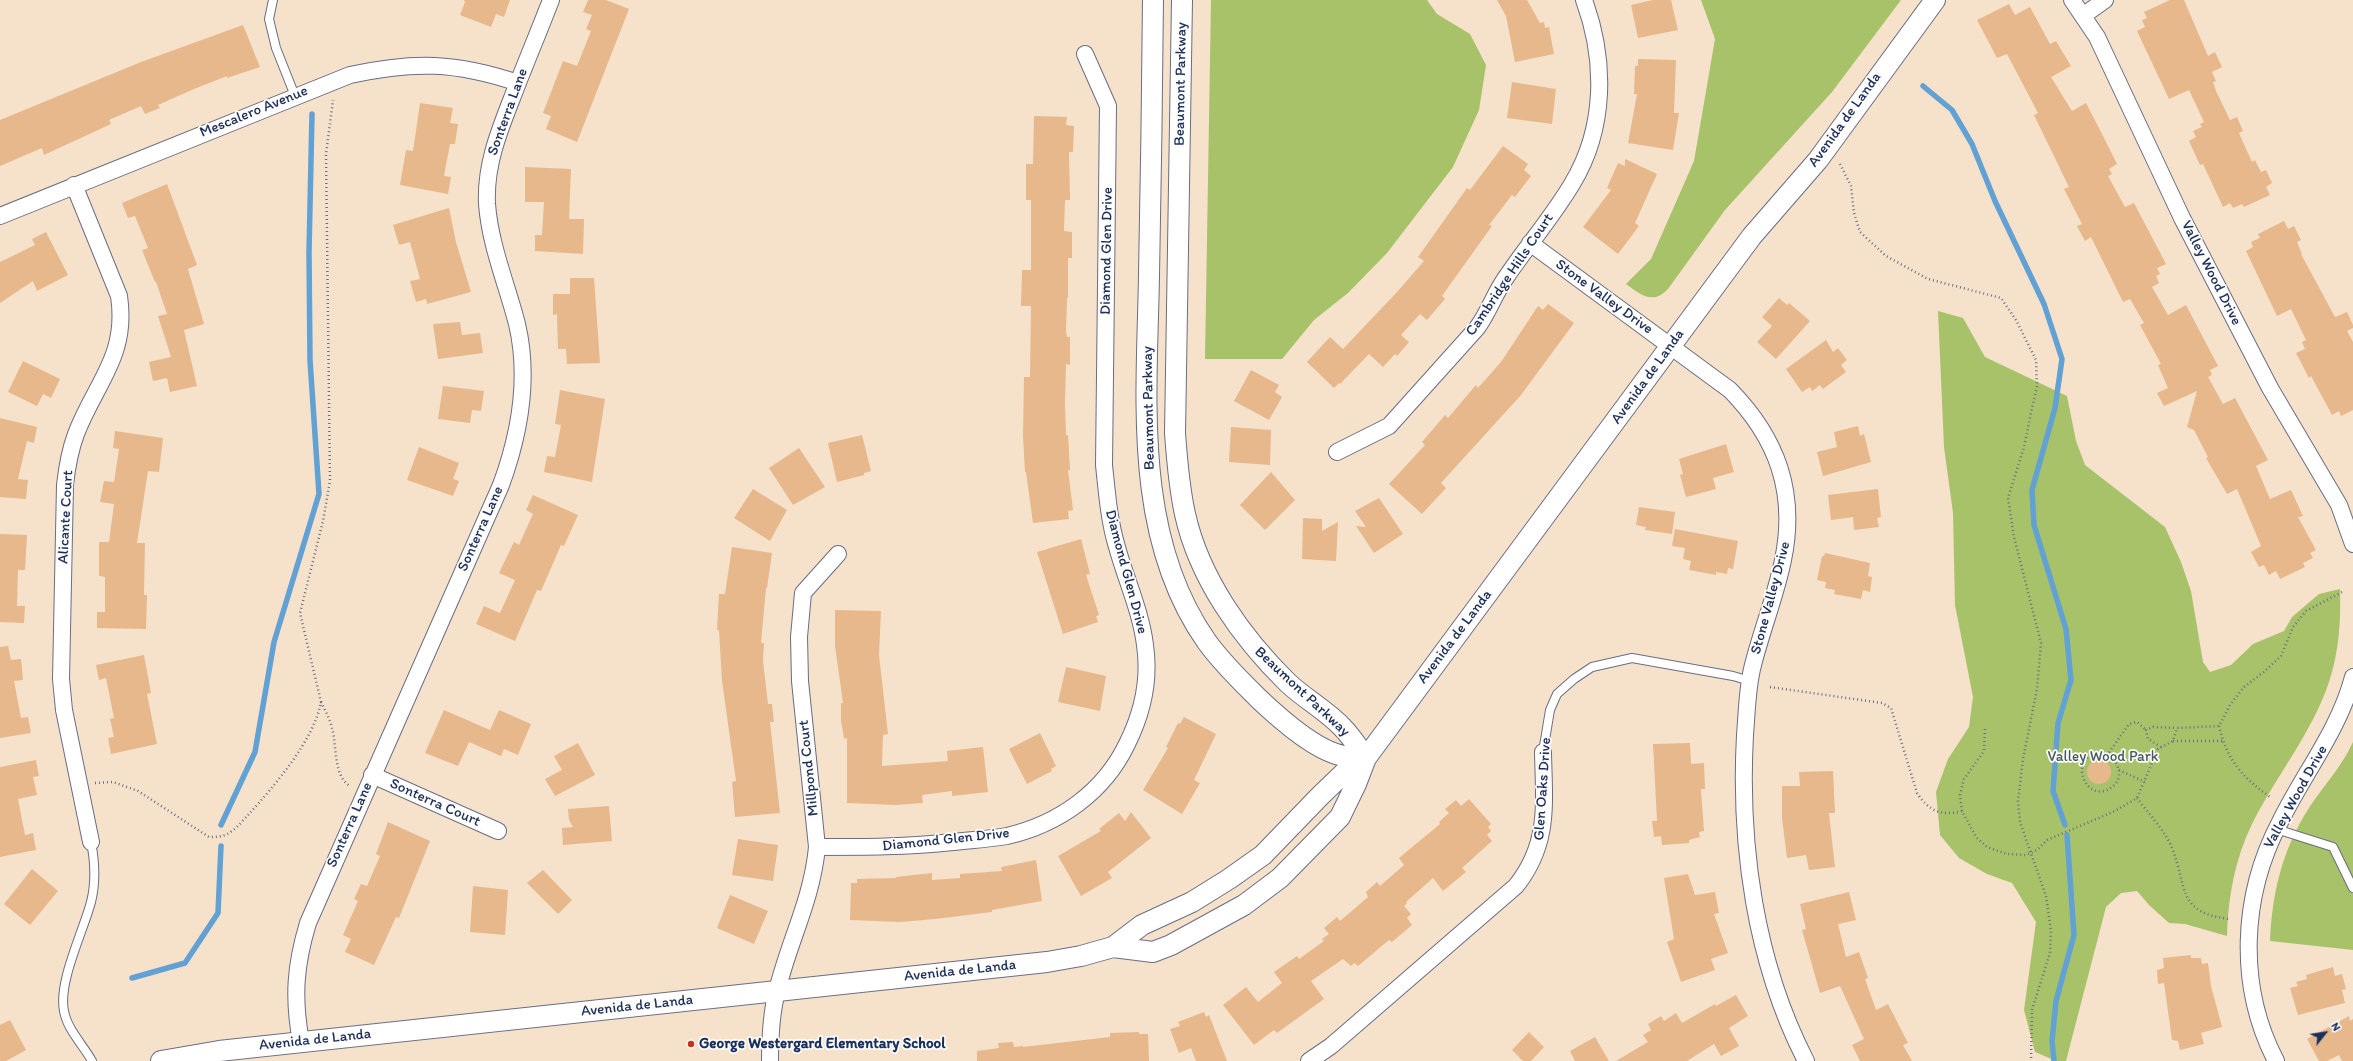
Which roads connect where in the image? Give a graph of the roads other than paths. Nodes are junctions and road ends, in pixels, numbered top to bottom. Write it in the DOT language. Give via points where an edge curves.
graph roads {
  1 [pos="272,0"];
  2 [pos="551,0"];
  3 [pos="1154,0"];
  4 [pos="1182,0"];
  5 [pos="1584,0"];
  6 [pos="1935,0"];
  7 [pos="2072,0"];
  8 [pos="2105,0"];
  9 [pos="2084,15"];
  10 [pos="1085,54"];
  11 [pos="518,83"];
  12 [pos="295,96"];
  13 [pos="74,185"];
  14 [pos="0,216"];
  15 [pos="1530,243"];
  16 [pos="1671,346"];
  17 [pos="1337,452"];
  18 [pos="2353,544"];
  19 [pos="838,554"];
  20 [pos="2353,677"];
  21 [pos="1750,681"];
  22 [pos="1543,752"];
  23 [pos="1366,758"];
  24 [pos="372,776"];
  25 [pos="2276,829"];
  26 [pos="498,831"];
  27 [pos="91,842"];
  28 [pos="817,847"];
  29 [pos="2353,888"];
  30 [pos="1113,947"];
  31 [pos="777,991"];
  32 [pos="301,1042"];
  33 [pos="1802,1059"];
  34 [pos="92,1061"];
  35 [pos="161,1061"];
  36 [pos="770,1061"];
  37 [pos="1309,1061"];
  38 [pos="2276,1061"];
  1 -- 12 [label="lane" via="269,19 276,48"];
  2 -- 11 [label="street, Sonterra Lane"];
  3 -- 23 [label="street, Beaumont Parkway" via="1147,435 1158,526 1186,608 1207,642 1237,678 1268,707 1316,744 1336,754"];
  4 -- 23 [label="street, Beaumont Parkway" via="1175,433 1186,516 1201,560 1240,630 1266,661 1292,686 1341,726"];
  5 -- 15 [label="street, Cambridge Hills Court" via="1596,35 1599,54 1597,121 1572,183"];
  6 -- 16 [label="street, Avenida de Landa" via="1818,160 1752,236"];
  7 -- 9 [label="street, Valley Wood Drive"];
  8 -- 9 [label="street"];
  9 -- 18 [label="street, Valley Wood Drive" via="2097,37 2182,218 2267,381 2339,505"];
  10 -- 28 [label="street, Diamond Glen Drive" via="1108,106 1104,465 1108,506 1116,546 1140,620 1145,646 1143,702 1134,731 1123,754 1106,778 1086,798 1036,828 1006,836 904,847"];
  11 -- 12 [label="street, Mescalero Avenue" via="484,72 419,64 383,67 350,75"];
  11 -- 24 [label="street, Sonterra Lane" via="494,145 488,174 487,204 491,233 517,326 522,359 523,390 519,423 512,455 501,485"];
  12 -- 13 [label="street, Mescalero Avenue"];
  13 -- 14 [label="street, Mescalero Avenue"];
  13 -- 27 [label="street, Alicante Court" via="118,296 122,315 121,334 115,354 76,433 68,460 65,485 60,679"];
  15 -- 16 [label="street, Stone Valley Drive"];
  15 -- 17 [label="street, Cambridge Hills Court" via="1505,278 1477,328 1390,426"];
  16 -- 21 [label="street, Stone Valley Drive" via="1730,390 1748,409 1776,454 1784,481 1788,506 1788,532 1783,561"];
  16 -- 23 [label="street, Avenida de Landa"];
  19 -- 28 [label="street, Millpond Court" via="802,593 800,681"];
  20 -- 25 [label="street, Valley Wood Drive" via="2335,726"];
  21 -- 22 [label="lane, Glen Oaks Drive" via="1632,658 1592,667 1557,694 1550,710"];
  21 -- 33 [label="street, Stone Valley Drive" via="1744,789 1746,842 1752,888 1763,942"];
  22 -- 37 [label="street, Glen Oaks Drive" via="1542,832 1537,852 1516,886 1331,1046"];
  23 -- 30 [label="street, Avenida de Landa" via="1348,770 1320,796 1263,855 1192,902 1142,926"];
  23 -- 30 [label="street, Avenida de Landa" via="1340,817 1280,878 1244,905 1171,945 1153,952"];
  24 -- 26 [label="street, Sonterra Court"];
  24 -- 32 [label="street, Sonterra Lane" via="308,923 299,954 295,1000"];
  25 -- 29 [label="lane" via="2333,847"];
  25 -- 38 [label="street, Valley Wood Drive" via="2264,854 2255,885 2249,922 2248,956 2251,988 2259,1022"];
  27 -- 34 [label="lane" via="94,873 91,901 64,985 63,998 68,1024"];
  28 -- 31 [label="street, Millpond Court" via="807,902"];
  30 -- 31 [label="street, Avenida de Landa" via="1048,962"];
  31 -- 32 [label="street, Avenida de Landa"];
  31 -- 36 [label="street, Millpond Court" via="770,1039"];
  32 -- 35 [label="street, Avenida de Landa" via="219,1051"];
}
